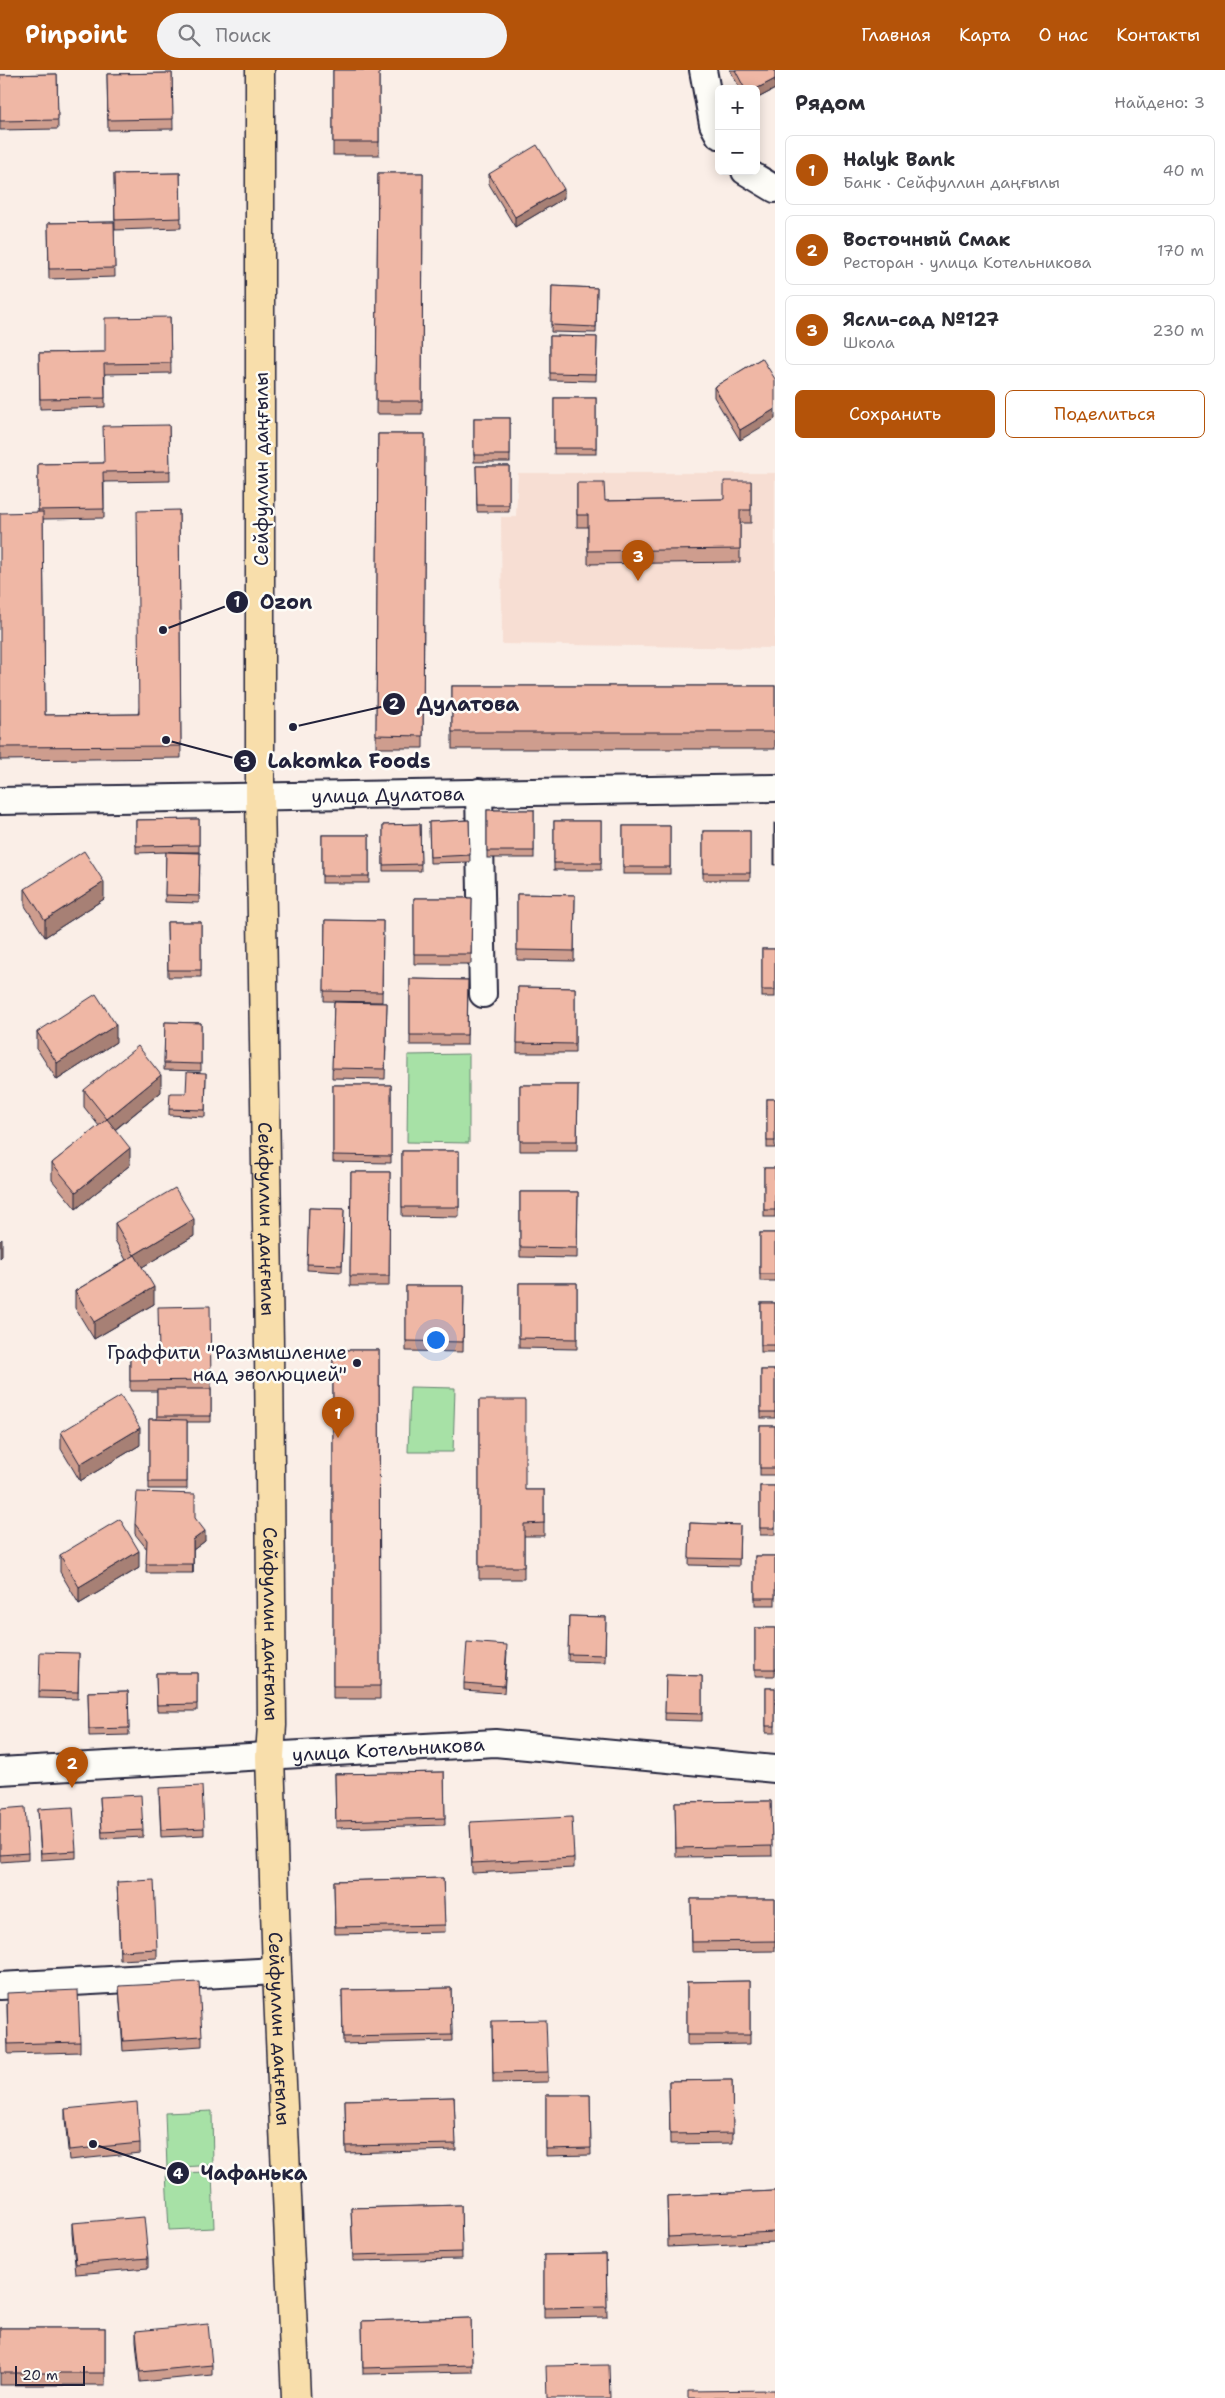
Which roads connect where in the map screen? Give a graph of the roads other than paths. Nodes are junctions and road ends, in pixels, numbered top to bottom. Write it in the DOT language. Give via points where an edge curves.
graph roads {
  1 [pos="260,70"];
  2 [pos="703,70"];
  3 [pos="716,130"];
  4 [pos="752,175"];
  5 [pos="775,189"];
  6 [pos="775,788"];
  7 [pos="479,792"];
  8 [pos="260,796"];
  9 [pos="0,801"];
  10 [pos="483,994"];
  11 [pos="270,1756"];
  12 [pos="775,1769"];
  13 [pos="0,1771"];
  14 [pos="276,1971"];
  15 [pos="0,1986"];
  16 [pos="296,2398"];
  1 -- 8 [label="main road, Сейфуллин даңғылы"];
  2 -- 3 [label="street"];
  4 -- 5 [label="street"];
  6 -- 7 [label="street, улица Дулатова"];
  7 -- 8 [label="street, улица Дулатова"];
  7 -- 10 [label="street"];
  8 -- 9 [label="street, улица Дулатова"];
  8 -- 11 [label="main road, Сейфуллин даңғылы" via="269,1365"];
  11 -- 12 [label="street, улица Котельникова" via="495,1743"];
  11 -- 13 [label="street, улица Котельникова"];
  11 -- 14 [label="main road, Сейфуллин даңғылы"];
  14 -- 15 [label="street"];
  14 -- 16 [label="main road, Сейфуллин даңғылы"];
}
